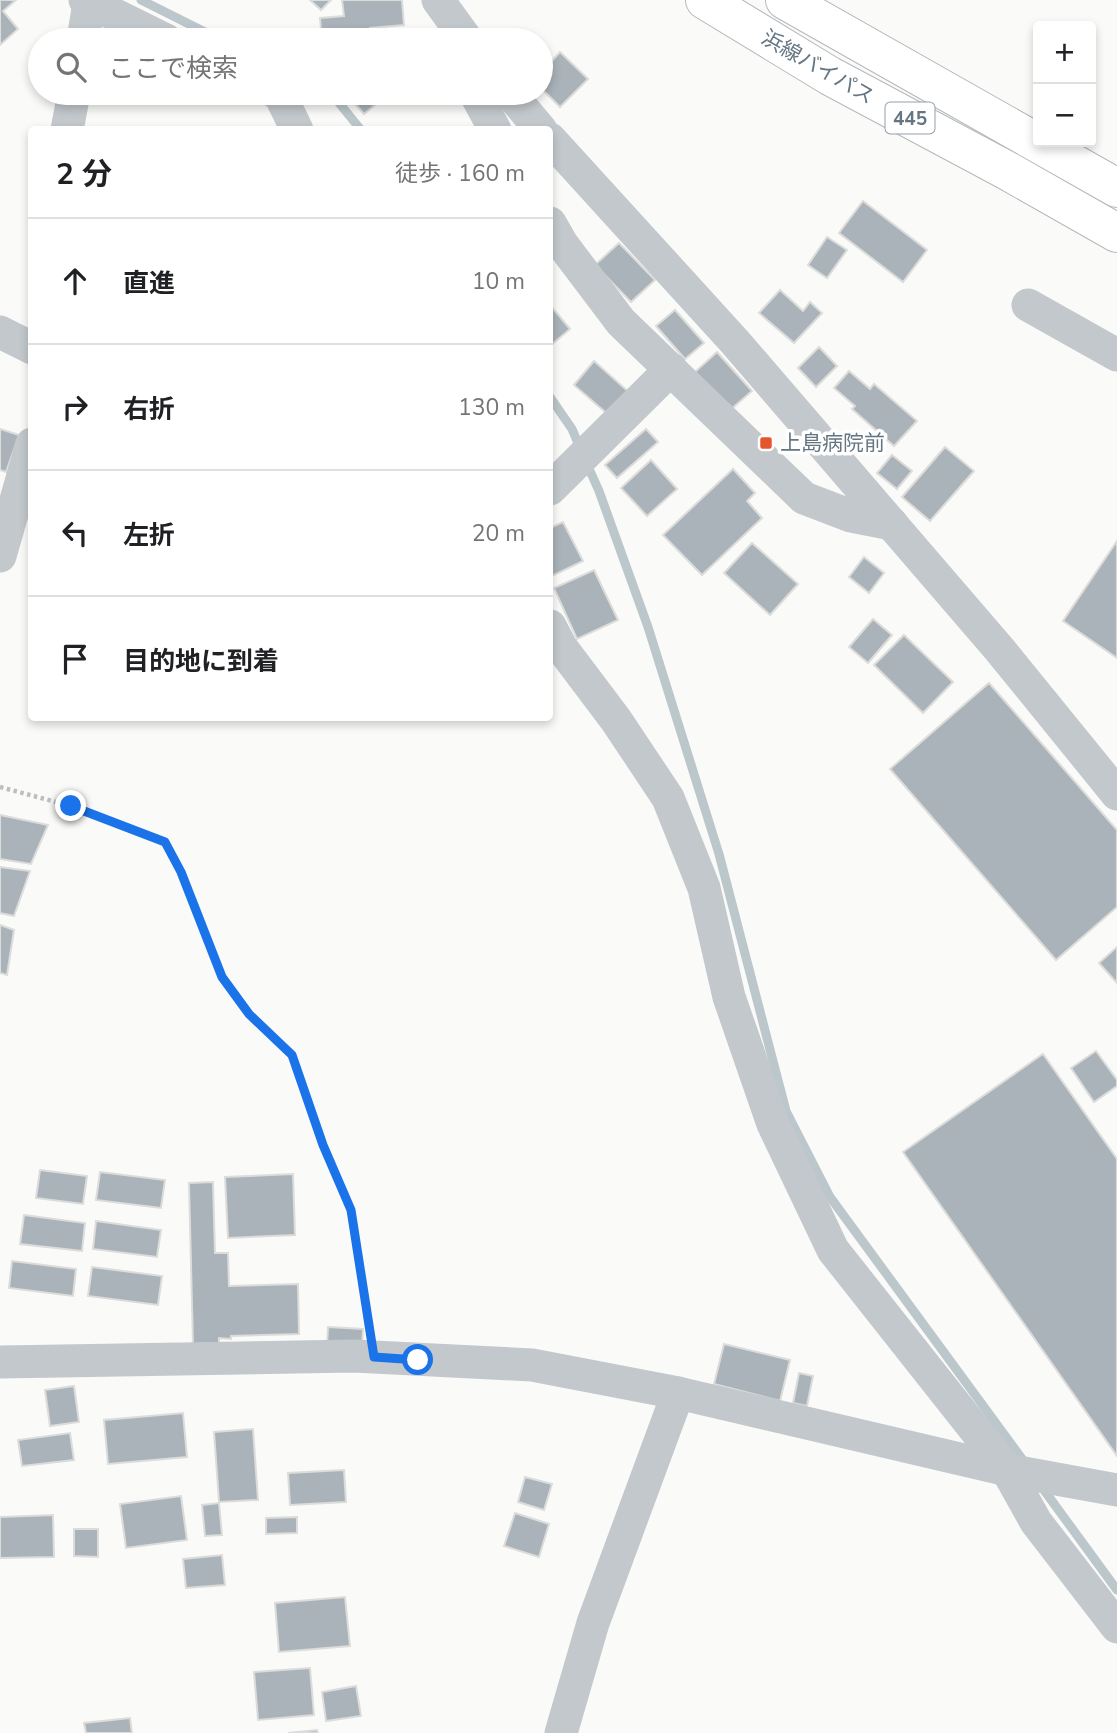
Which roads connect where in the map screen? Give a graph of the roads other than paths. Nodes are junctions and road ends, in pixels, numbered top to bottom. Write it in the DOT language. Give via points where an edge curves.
graph roads {
  1 [pos="438,0"];
  2 [pos="705,0"];
  3 [pos="785,0"];
  4 [pos="87,2"];
  5 [pos="84,28"];
  6 [pos="141,28"];
  7 [pos="458,28"];
  8 [pos="72,105"];
  9 [pos="285,105"];
  10 [pos="481,105"];
  11 [pos="520,105"];
  12 [pos="68,126"];
  13 [pos="295,126"];
  14 [pos="493,126"];
  15 [pos="538,126"];
  16 [pos="553,142"];
  17 [pos="1117,188"];
  18 [pos="553,228"];
  19 [pos="1117,233"];
  20 [pos="1028,305"];
  21 [pos="0,332"];
  22 [pos="28,346"];
  23 [pos="1117,355"];
  24 [pos="671,369"];
  25 [pos="28,458"];
  26 [pos="553,486"];
  27 [pos="892,524"];
  28 [pos="0,556"];
  29 [pos="553,632"];
  30 [pos="1117,794"];
  31 [pos="0,1362"];
  32 [pos="678,1393"];
  33 [pos="1007,1470"];
  34 [pos="1117,1490"];
  35 [pos="1117,1627"];
  36 [pos="561,1733"];
  1 -- 7 [label="street"];
  2 -- 19 [label="highway, 浜線バイパス / 445" via="830,76"];
  3 -- 17 [label="highway, 浜線バイパス / 445"];
  4 -- 5 [label="street"];
  4 -- 6 [label="street"];
  8 -- 12 [label="street"];
  9 -- 13 [label="street"];
  10 -- 14 [label="street"];
  11 -- 15 [label="street"];
  16 -- 27 [label="street"];
  18 -- 24 [label="street" via="621,321"];
  20 -- 23 [label="street"];
  21 -- 22 [label="street"];
  24 -- 26 [label="street"];
  24 -- 27 [label="street" via="803,498 851,516"];
  25 -- 28 [label="street"];
  27 -- 30 [label="street"];
  29 -- 33 [label="street" via="668,798 704,888 729,997 773,1124 834,1250"];
  31 -- 32 [label="street" via="374,1357 532,1365"];
  32 -- 33 [label="street"];
  32 -- 36 [label="street" via="593,1623"];
  33 -- 34 [label="street"];
  33 -- 35 [label="street" via="1036,1522"];
}
